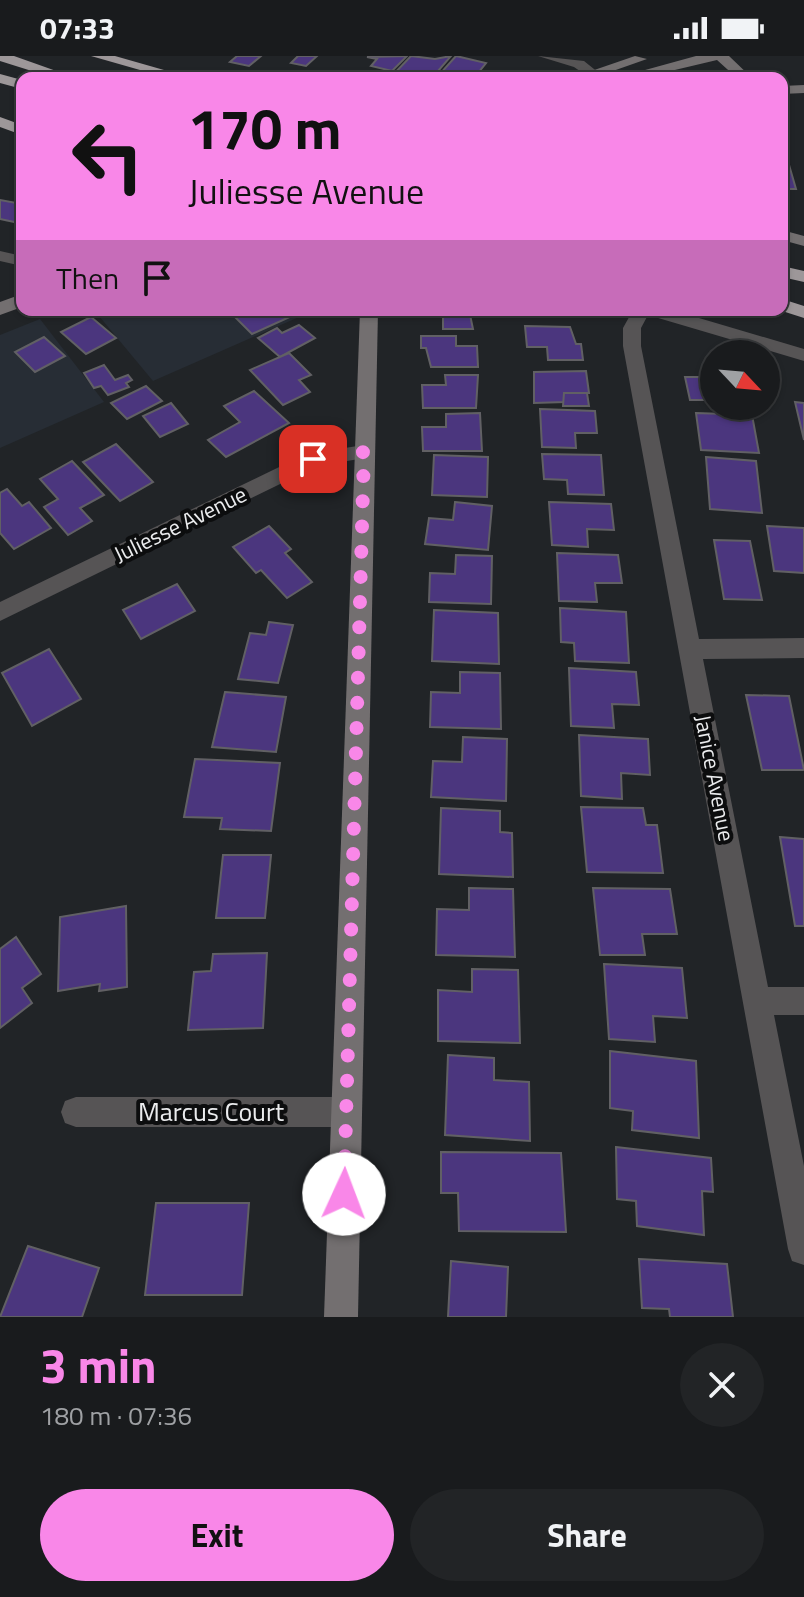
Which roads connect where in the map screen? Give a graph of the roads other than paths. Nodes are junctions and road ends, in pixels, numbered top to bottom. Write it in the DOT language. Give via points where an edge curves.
graph roads {
  1 [pos="0,56"];
  2 [pos="98,56"];
  3 [pos="545,56"];
  4 [pos="654,56"];
  5 [pos="714,56"];
  6 [pos="721,56"];
  7 [pos="50,72"];
  8 [pos="161,72"];
  9 [pos="583,72"];
  10 [pos="599,72"];
  11 [pos="648,72"];
  12 [pos="738,72"];
  13 [pos="369,316"];
  14 [pos="639,316"];
  15 [pos="672,316"];
  16 [pos="804,355"];
  17 [pos="364,452"];
  18 [pos="0,612"];
  19 [pos="804,648"];
  20 [pos="691,649"];
  21 [pos="757,1001"];
  22 [pos="804,1001"];
  23 [pos="76,1112"];
  24 [pos="347,1112"];
  25 [pos="804,1249"];
  26 [pos="341,1317"];
  1 -- 7 [label="highway"];
  2 -- 8 [label="highway"];
  3 -- 9 [label="street" via="579,64"];
  4 -- 10 [label="street"];
  5 -- 11 [label="street"];
  6 -- 12 [label="street"];
  13 -- 17 [label="street"];
  14 -- 20 [label="street, Janice Avenue" via="632,346"];
  15 -- 16 [label="street"];
  17 -- 18 [label="street, Juliesse Avenue" via="313,459"];
  17 -- 24 [label="street"];
  19 -- 20 [label="street"];
  20 -- 21 [label="street, Janice Avenue"];
  21 -- 22 [label="street"];
  21 -- 25 [label="street, Janice Avenue"];
  23 -- 24 [label="street, Marcus Court"];
  24 -- 26 [label="street"];
}
